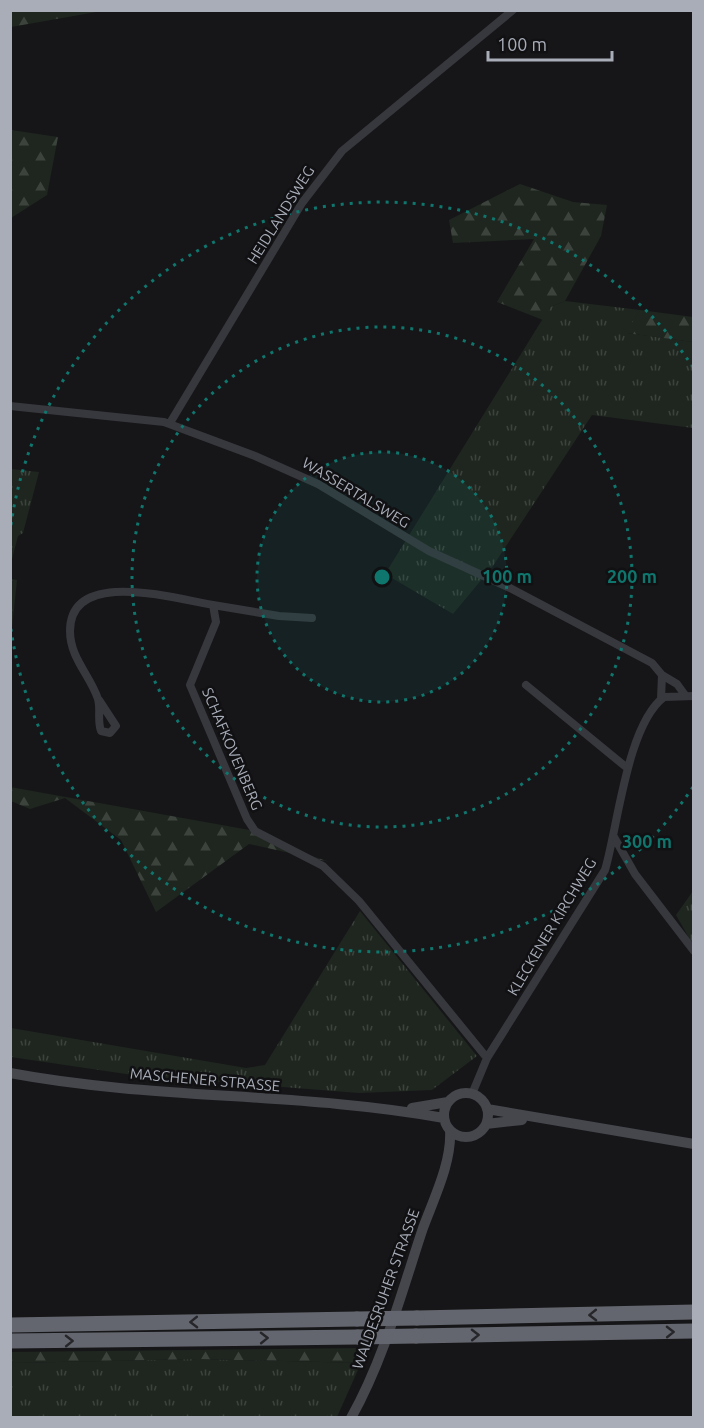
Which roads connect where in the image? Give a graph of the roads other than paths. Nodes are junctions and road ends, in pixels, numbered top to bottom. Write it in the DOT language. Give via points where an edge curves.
graph roads {
  1 [pos="513,10"];
  2 [pos="10,406"];
  3 [pos="170,423"];
  4 [pos="213,605"];
  5 [pos="312,618"];
  6 [pos="662,675"];
  7 [pos="526,685"];
  8 [pos="689,696"];
  9 [pos="661,699"];
  10 [pos="99,700"];
  11 [pos="626,767"];
  12 [pos="615,837"];
  13 [pos="693,951"];
  14 [pos="488,1058"];
  15 [pos="10,1072"];
  16 [pos="472,1094"];
  17 [pos="448,1102"];
  18 [pos="487,1109"];
  19 [pos="397,1110"];
  20 [pos="444,1118"];
  21 [pos="544,1119"];
  22 [pos="486,1124"];
  23 [pos="450,1130"];
  24 [pos="464,1137"];
  25 [pos="693,1144"];
  26 [pos="444,1168"];
  27 [pos="693,1312"];
  28 [pos="10,1325"];
  29 [pos="693,1331"];
  30 [pos="10,1341"];
  31 [pos="351,1418"];
  1 -- 3 [label="street, HEIDLANDSWEG" via="329,166 302,203"];
  2 -- 3 [label="street, WASSERTALSWEG"];
  3 -- 6 [label="street, WASSERTALSWEG" via="296,473 412,542 510,588 651,663"];
  4 -- 5 [label="street"];
  4 -- 10 [label="street" via="121,591 90,595 72,617 70,632 76,658"];
  4 -- 14 [label="street, SCHAFKOVENBERG" via="216,622 190,685 247,819 255,831 322,866 359,901"];
  6 -- 8 [label="street, WASSERTALSWEG"];
  6 -- 9 [label="street"];
  7 -- 11 [label="street"];
  8 -- 9 [label="street"];
  9 -- 11 [label="street, KLECKENER KIRCHWEG"];
  11 -- 12 [label="street, KLECKENER KIRCHWEG"];
  12 -- 13 [label="street" via="635,874"];
  12 -- 14 [label="street, KLECKENER KIRCHWEG" via="605,870"];
  14 -- 16 [label="street, KLECKENER KIRCHWEG"];
  15 -- 19 [label="street, MASCHENER STRASSE" via="172,1093"];
  16 -- 17 [label="street" via="461,1093"];
  16 -- 18 [label="street"];
  17 -- 19 [label="street, MASCHENER STRASSE"];
  17 -- 20 [label="street"];
  18 -- 21 [label="street"];
  18 -- 22 [label="street"];
  19 -- 20 [label="street, MASCHENER STRASSE"];
  20 -- 23 [label="street"];
  21 -- 22 [label="street"];
  21 -- 25 [label="street"];
  22 -- 24 [label="street" via="477,1134"];
  23 -- 24 [label="street"];
  23 -- 26 [label="street, WALDESRUHER STRASSE"];
  24 -- 26 [label="street, WALDESRUHER STRASSE"];
  26 -- 31 [label="street, WALDESRUHER STRASSE" via="374,1367"];
  27 -- 28 [label="highway, one-way, bridge"];
  30 -- 29 [label="highway, one-way, bridge"];
}
